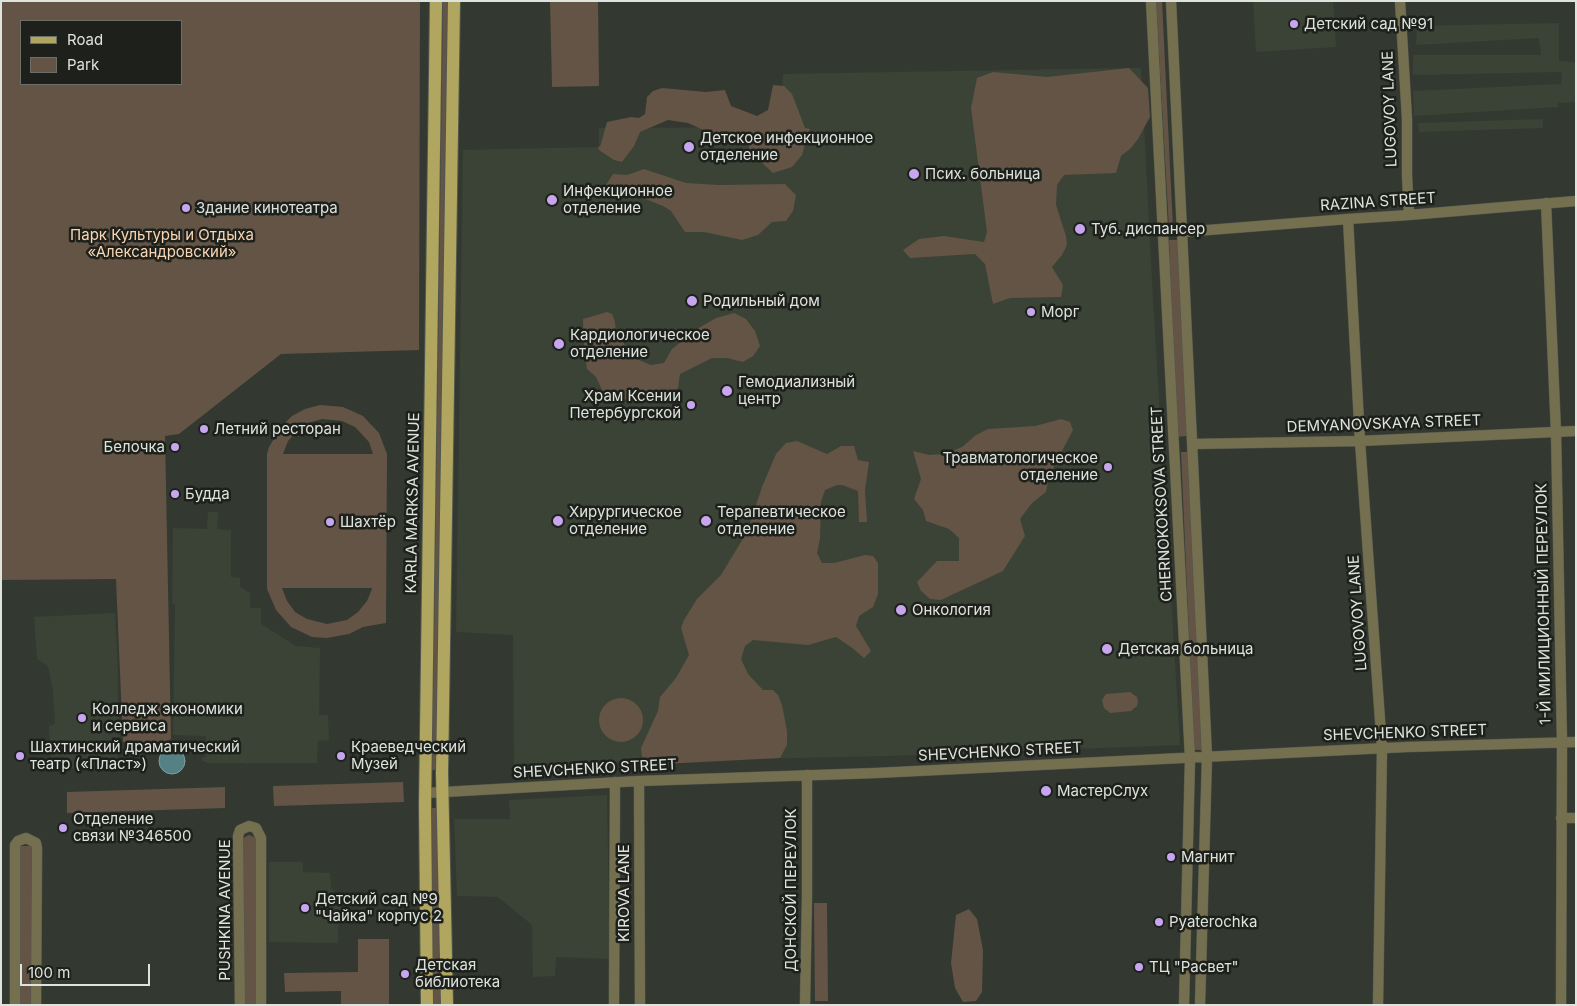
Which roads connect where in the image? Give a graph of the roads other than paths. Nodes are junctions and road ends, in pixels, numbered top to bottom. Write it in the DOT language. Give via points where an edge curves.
graph roads {
  1 [pos="436,1"];
  2 [pos="454,1"];
  3 [pos="1151,1"];
  4 [pos="1171,1"];
  5 [pos="1400,1"];
  6 [pos="1576,201"];
  7 [pos="1546,203"];
  8 [pos="1410,215"];
  9 [pos="1348,218"];
  10 [pos="1183,232"];
  11 [pos="1576,431"];
  12 [pos="1556,432"];
  13 [pos="1360,441"];
  14 [pos="1194,444"];
  15 [pos="1576,742"];
  16 [pos="1562,743"];
  17 [pos="1382,748"];
  18 [pos="1208,756"];
  19 [pos="1190,758"];
  20 [pos="807,775"];
  21 [pos="638,781"];
  22 [pos="615,782"];
  23 [pos="442,792"];
  24 [pos="426,793"];
  25 [pos="1561,818"];
  26 [pos="1576,818"];
  27 [pos="15,1005"];
  28 [pos="36,1005"];
  29 [pos="240,1005"];
  30 [pos="261,1005"];
  31 [pos="426,1005"];
  32 [pos="446,1005"];
  33 [pos="614,1005"];
  34 [pos="640,1005"];
  35 [pos="805,1005"];
  36 [pos="1184,1005"];
  37 [pos="1200,1005"];
  38 [pos="1378,1005"];
  39 [pos="1561,1005"];
  1 -- 24 [label="main road, KARLA MARKSA AVENUE"];
  2 -- 23 [label="main road"];
  3 -- 19 [label="street, CHERNOKOKSOVA STREET"];
  4 -- 10 [label="street"];
  5 -- 8 [label="street, LUGOVOY LANE"];
  6 -- 7 [label="street, RAZINA STREET"];
  7 -- 8 [label="street, RAZINA STREET"];
  7 -- 12 [label="street, 1-Й МИЛИЦИОННЫЙ ПЕРЕУЛОК"];
  8 -- 9 [label="street, RAZINA STREET"];
  9 -- 10 [label="street, RAZINA STREET"];
  9 -- 13 [label="street, LUGOVOY LANE"];
  10 -- 14 [label="street"];
  11 -- 12 [label="street, DEMYANOVSKAYA STREET"];
  12 -- 13 [label="street, DEMYANOVSKAYA STREET"];
  12 -- 16 [label="street, 1-Й МИЛИЦИОННЫЙ ПЕРЕУЛОК"];
  13 -- 14 [label="street, DEMYANOVSKAYA STREET"];
  13 -- 17 [label="street, LUGOVOY LANE"];
  14 -- 18 [label="street"];
  15 -- 16 [label="street, SHEVCHENKO STREET"];
  16 -- 17 [label="street, SHEVCHENKO STREET"];
  16 -- 25 [label="street, 1-Й МИЛИЦИОННЫЙ ПЕРЕУЛОК"];
  17 -- 18 [label="street, SHEVCHENKO STREET"];
  17 -- 38 [label="street, LUGOVOY LANE"];
  18 -- 19 [label="street, SHEVCHENKO STREET"];
  18 -- 37 [label="street"];
  19 -- 20 [label="street, SHEVCHENKO STREET"];
  19 -- 36 [label="street, CHERNOKOKSOVA STREET"];
  20 -- 21 [label="street, SHEVCHENKO STREET"];
  20 -- 35 [label="street, ДОНСКОЙ ПЕРЕУЛОК"];
  21 -- 22 [label="street, SHEVCHENKO STREET"];
  21 -- 34 [label="street, KIROVA LANE"];
  22 -- 23 [label="street, SHEVCHENKO STREET"];
  22 -- 33 [label="street, KIROVA LANE"];
  23 -- 24 [label="street, SHEVCHENKO STREET"];
  23 -- 32 [label="main road"];
  24 -- 31 [label="main road, KARLA MARKSA AVENUE"];
  25 -- 26 [label="street"];
  25 -- 39 [label="street, 1-Й МИЛИЦИОННЫЙ ПЕРЕУЛОК"];
  27 -- 28 [label="street" via="15,845 26,838 36,843 37,848"];
  29 -- 30 [label="street, PUSHKINA AVENUE" via="238,836 240,830 249,826 256,828 261,838"];
}
